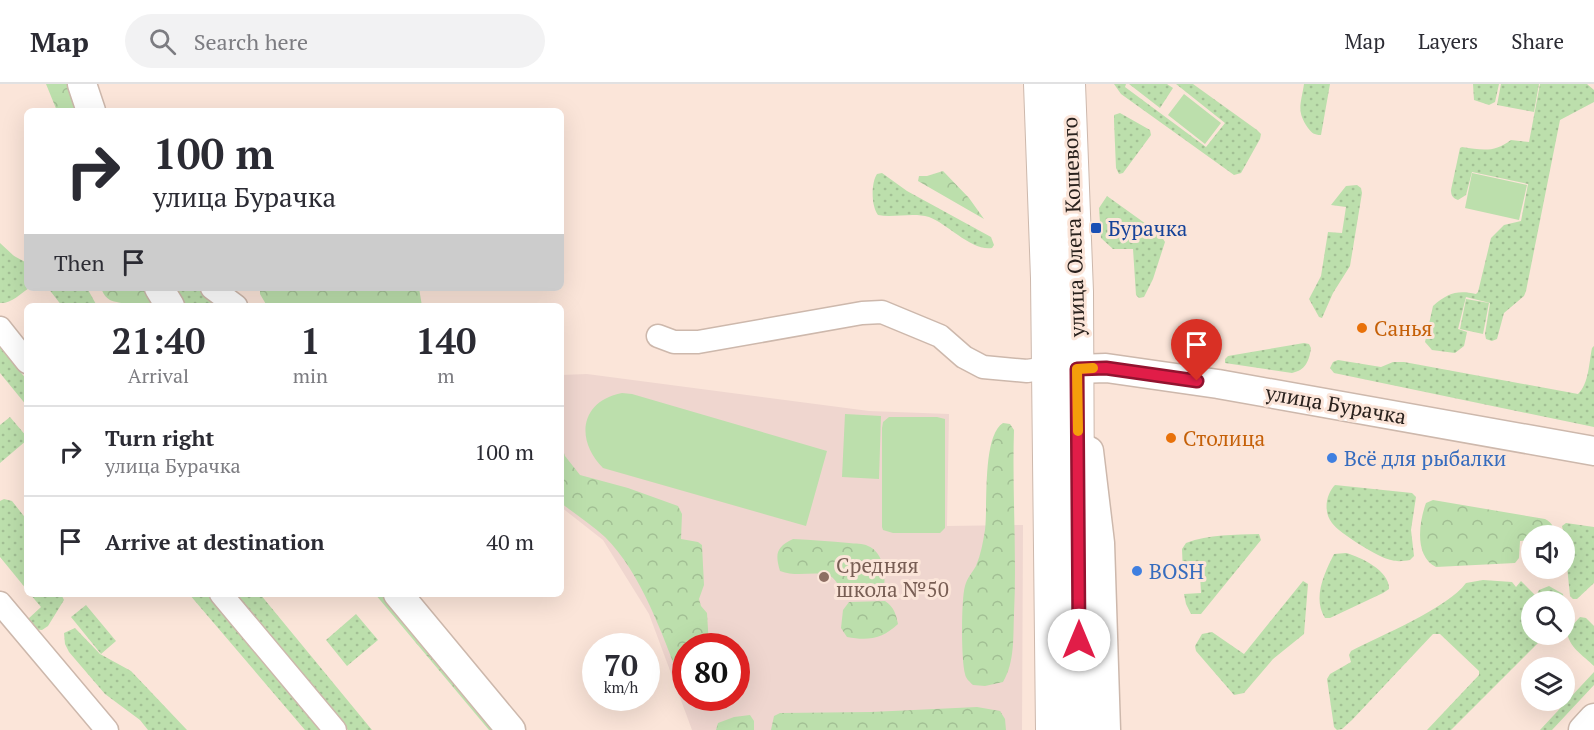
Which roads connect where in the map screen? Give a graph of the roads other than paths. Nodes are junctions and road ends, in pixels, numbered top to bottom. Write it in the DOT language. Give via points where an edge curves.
graph roads {
  1 [pos="82,84"];
  2 [pos="1040,84"];
  3 [pos="1069,84"];
  4 [pos="90,108"];
  5 [pos="216,291"];
  6 [pos="232,303"];
  7 [pos="0,328"];
  8 [pos="658,336"];
  9 [pos="24,358"];
  10 [pos="1062,368"];
  11 [pos="1077,417"];
  12 [pos="1594,451"];
  13 [pos="224,597"];
  14 [pos="401,597"];
  15 [pos="0,603"];
  16 [pos="1594,718"];
  17 [pos="107,730"];
  18 [pos="335,730"];
  19 [pos="511,730"];
  20 [pos="1052,730"];
  21 [pos="1079,730"];
  22 [pos="1106,730"];
  23 [pos="1583,730"];
  1 -- 4 [label="main road"];
  2 -- 10 [label="highway, улица Олега Кошевого"];
  3 -- 10 [label="highway, улица Олега Кошевого" via="1075,228"];
  5 -- 6 [label="street"];
  7 -- 9 [label="street"];
  8 -- 10 [label="street" via="674,342 698,342 882,312 940,336 983,367 1027,371"];
  10 -- 11 [label="highway, улица Олега Кошевого"];
  10 -- 12 [label="main road, улица Бурачка" via="1106,368 1218,384"];
  10 -- 20 [label="highway, улица Олега Кошевого"];
  11 -- 21 [label="highway, улица Олега Кошевого"];
  11 -- 22 [label="main road" via="1089,445 1100,543"];
  13 -- 18 [label="street"];
  14 -- 19 [label="main road"];
  15 -- 17 [label="street"];
  16 -- 23 [label="main road"];
}
